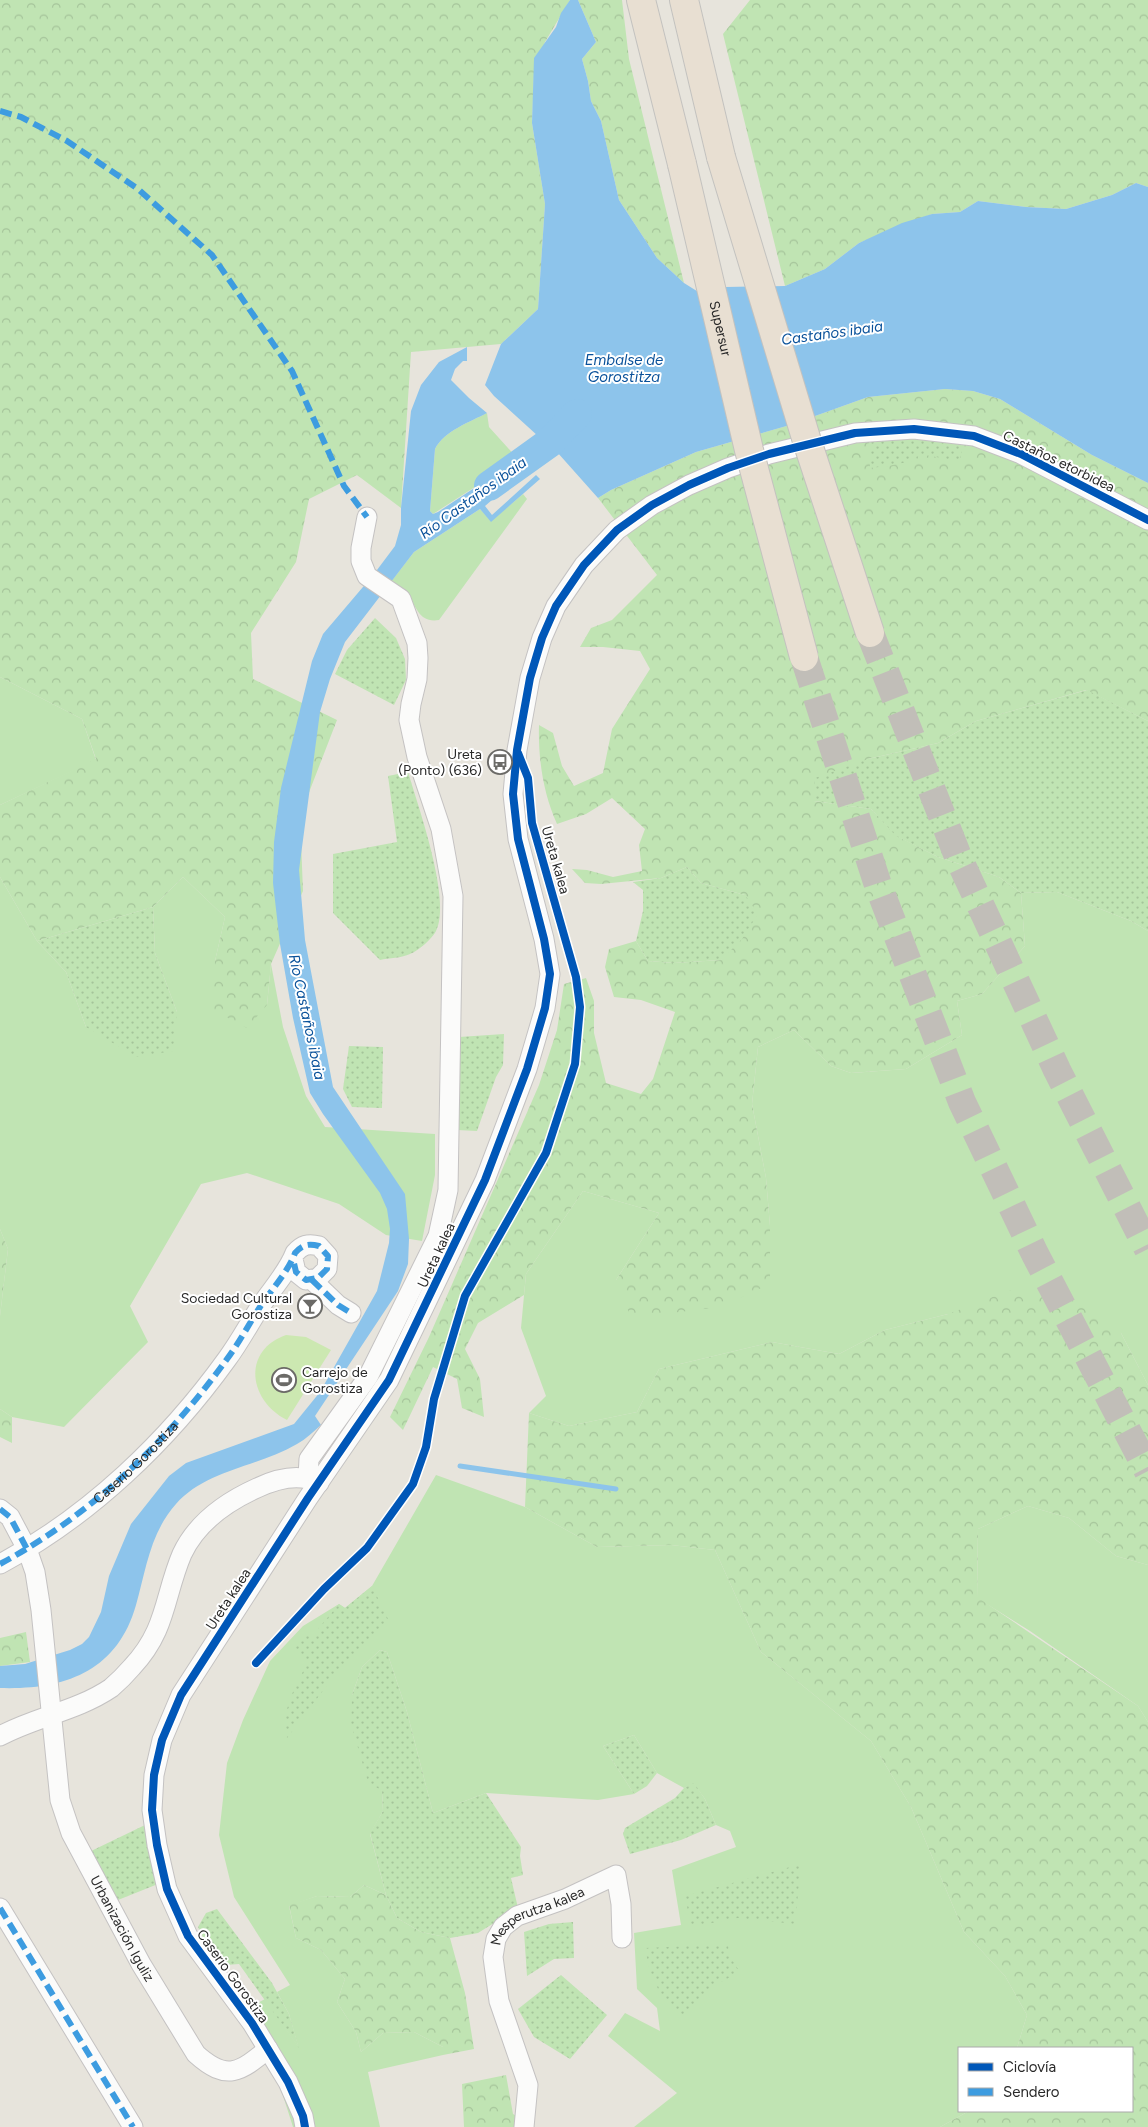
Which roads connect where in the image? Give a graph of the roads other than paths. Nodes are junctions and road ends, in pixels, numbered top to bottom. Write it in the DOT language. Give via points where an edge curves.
graph roads {
  1 [pos="641,0"];
  2 [pos="684,0"];
  3 [pos="367,517"];
  4 [pos="1148,520"];
  5 [pos="617,530"];
  6 [pos="870,633"];
  7 [pos="804,657"];
  8 [pos="293,1259"];
  9 [pos="312,1280"];
  10 [pos="351,1313"];
  11 [pos="313,1480"];
  12 [pos="0,1509"];
  13 [pos="27,1550"];
  14 [pos="0,1564"];
  15 [pos="53,1715"];
  16 [pos="172,1716"];
  17 [pos="0,1736"];
  18 [pos="0,1908"];
  19 [pos="622,1938"];
  20 [pos="268,2049"];
  21 [pos="133,2127"];
  22 [pos="305,2127"];
  23 [pos="524,2127"];
  1 -- 7 [label="highway, Supersur, bridge" via="749,450"];
  2 -- 6 [label="highway, bridge" via="721,157 806,438"];
  3 -- 11 [label="street, Ureta kalea" via="361,561 367,576 401,599 417,643 417,679 410,720 418,757 441,828 453,896 448,1190 438,1236 368,1377 309,1459"];
  4 -- 5 [label="street, Castaños etorbidea" via="998,444 956,432 914,429 855,433 769,454 689,484"];
  5 -- 11 [label="street, Ureta kalea" via="569,585 542,638 530,678 517,750 513,794 516,825 550,974 545,1008 527,1069 484,1180 389,1380"];
  8 -- 9 [label="street" via="296,1272 306,1280"];
  8 -- 9 [label="street" via="306,1244 319,1246 325,1251 327,1269"];
  8 -- 13 [label="street, Caserio Gorostiza" via="228,1359 174,1424 111,1487"];
  9 -- 10 [label="street"];
  11 -- 15 [label="street" via="292,1478 265,1484 217,1510 197,1530 183,1553 160,1625 133,1666 111,1688"];
  11 -- 16 [label="street, Ureta kalea"];
  12 -- 13 [label="street" via="10,1517"];
  13 -- 14 [label="street, Caserio Gorostiza"];
  13 -- 15 [label="street, Urbanización Iguliz" via="35,1572 41,1610"];
  15 -- 17 [label="street"];
  15 -- 20 [label="street, Urbanización Iguliz" via="60,1800 71,1833 141,1964 188,2042 207,2063 231,2071 241,2070"];
  16 -- 20 [label="street, Caserio Gorostiza" via="162,1740 154,1775 152,1810 167,1889 188,1936"];
  18 -- 21 [label="street"];
  19 -- 23 [label="street, Mesperutza kalea" via="622,1904 616,1875 566,1899 517,1916 502,1927 493,1957 499,2001 528,2085"];
  20 -- 22 [label="street, Caserio Gorostiza" via="288,2082"];
}
